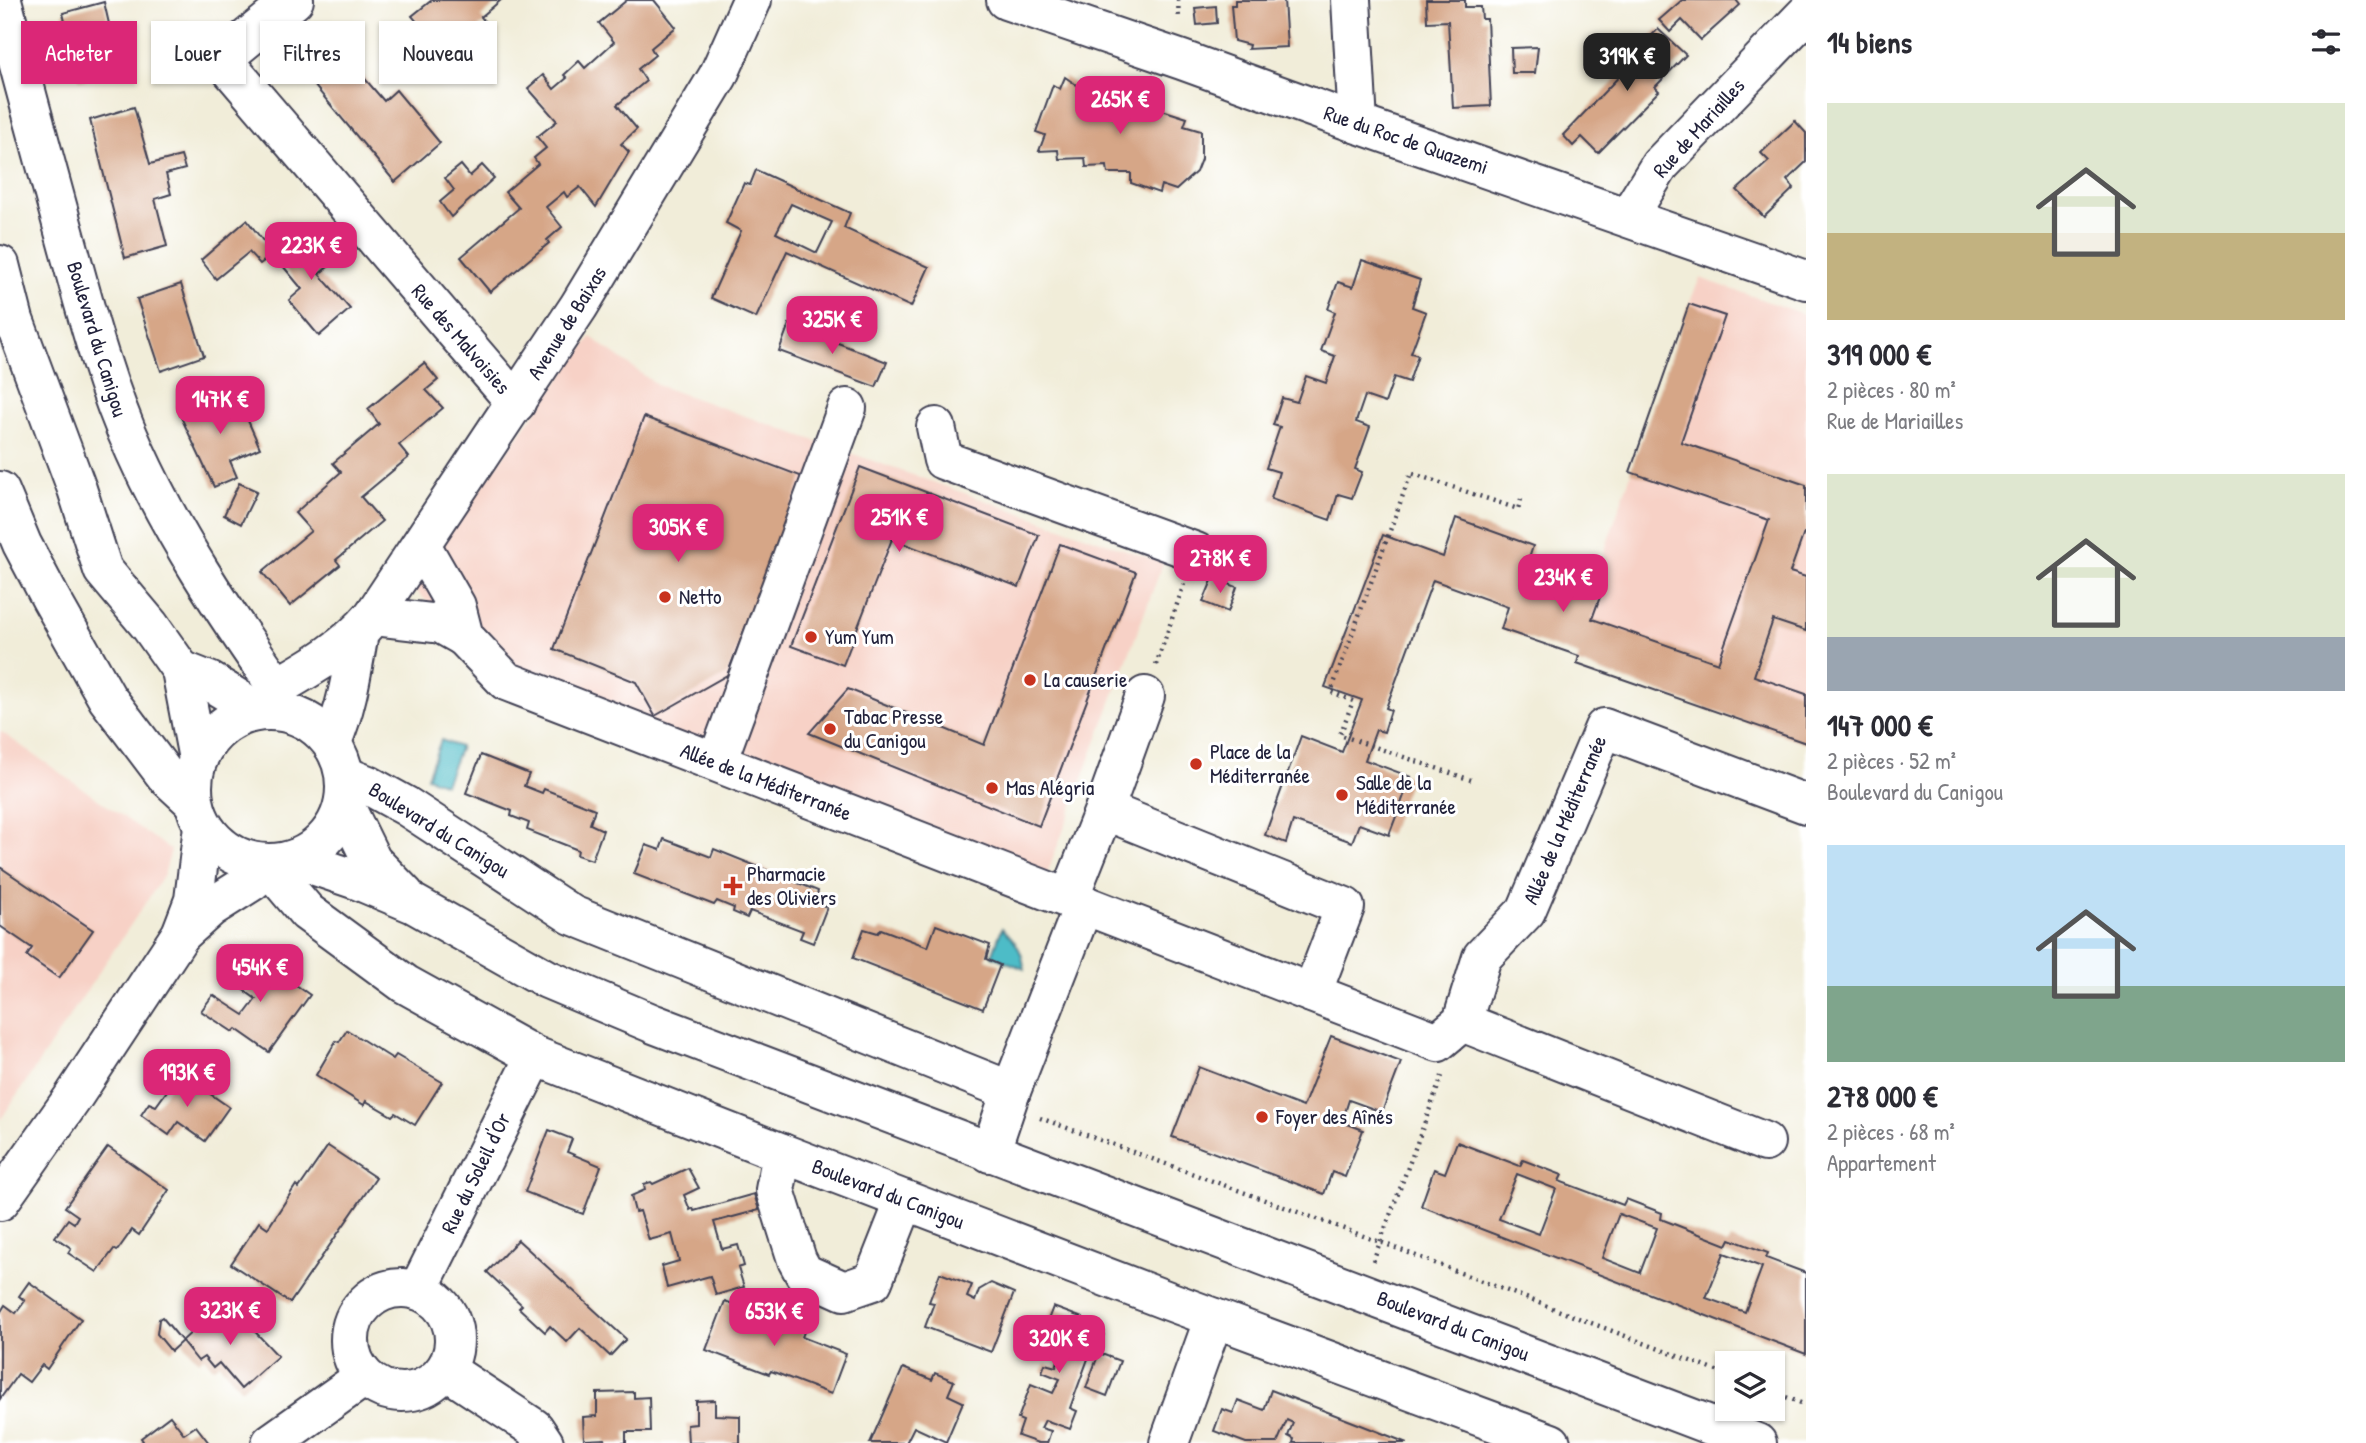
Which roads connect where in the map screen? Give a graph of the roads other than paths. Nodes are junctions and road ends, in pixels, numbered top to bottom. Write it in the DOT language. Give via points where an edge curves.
graph roads {
  1 [pos="2,0"];
  2 [pos="294,0"];
  3 [pos="752,0"];
  4 [pos="1006,0"];
  5 [pos="1350,0"];
  6 [pos="1795,0"];
  7 [pos="1806,13"];
  8 [pos="1358,124"];
  9 [pos="1628,217"];
  10 [pos="0,265"];
  11 [pos="1806,280"];
  12 [pos="516,403"];
  13 [pos="847,408"];
  14 [pos="936,427"];
  15 [pos="0,491"];
  16 [pos="421,545"];
  17 [pos="1196,552"];
  18 [pos="366,625"];
  19 [pos="464,637"];
  20 [pos="181,670"];
  21 [pos="1145,696"];
  22 [pos="268,703"];
  23 [pos="198,760"];
  24 [pos="717,762"];
  25 [pos="340,774"];
  26 [pos="1806,804"];
  27 [pos="1104,810"];
  28 [pos="199,814"];
  29 [pos="282,862"];
  30 [pos="1076,901"];
  31 [pos="414,904"];
  32 [pos="181,934"];
  33 [pos="1312,993"];
  34 [pos="1462,1022"];
  35 [pos="535,1056"];
  36 [pos="1009,1098"];
  37 [pos="1765,1142"];
  38 [pos="782,1153"];
  39 [pos="990,1153"];
  40 [pos="0,1200"];
  41 [pos="905,1200"];
  42 [pos="418,1290"];
  43 [pos="1214,1318"];
  44 [pos="446,1370"];
  45 [pos="364,1377"];
  46 [pos="539,1436"];
  47 [pos="271,1443"];
  48 [pos="1168,1443"];
  49 [pos="1551,1443"];
  50 [pos="1757,1443"];
  1 -- 22 [label="street, Boulevard du Canigou" via="87,313 119,412 175,530 244,640"];
  2 -- 12 [label="street, Rue des Malvoisies" via="222,59"];
  3 -- 12 [label="street, Avenue de Baixas" via="719,76"];
  4 -- 8 [label="street, Rue du Roc de Quazemi"];
  5 -- 8 [label="street"];
  6 -- 7 [label="street"];
  7 -- 9 [label="street, Rue de Mariailles" via="1660,165"];
  8 -- 9 [label="street, Rue du Roc de Quazemi"];
  9 -- 11 [label="street, Rue du Roc de Quazemi"];
  10 -- 20 [label="street" via="14,320 103,570"];
  12 -- 16 [label="street, Avenue de Baixas"];
  13 -- 24 [label="street"];
  14 -- 17 [label="street" via="943,460"];
  15 -- 28 [label="street" via="22,544 107,698"];
  16 -- 18 [label="street, Avenue de Baixas"];
  16 -- 19 [label="street, Allée de la Méditerranée" via="456,606"];
  18 -- 19 [label="street, Allée de la Méditerranée" via="441,624"];
  18 -- 22 [label="street, Avenue de Baixas"];
  18 -- 25 [label="street, Avenue de Baixas" via="340,722"];
  19 -- 24 [label="street, Allée de la Méditerranée" via="506,681"];
  20 -- 22 [label="street"];
  20 -- 23 [label="street"];
  21 -- 27 [label="street"];
  22 -- 23 [label="street" via="221,727"];
  22 -- 25 [label="street" via="314,725"];
  23 -- 28 [label="street" via="193,780"];
  24 -- 30 [label="street, Allée de la Méditerranée"];
  25 -- 29 [label="street" via="334,828 317,847"];
  25 -- 31 [label="street, Boulevard du Canigou" via="372,861"];
  25 -- 36 [label="street, Boulevard du Canigou" via="406,806 572,915"];
  26 -- 34 [label="street, Allée de la Méditerranée" via="1604,728 1526,911 1482,957"];
  27 -- 30 [label="street"];
  27 -- 33 [label="street" via="1345,907"];
  28 -- 29 [label="street" via="216,842 233,854 252,862"];
  28 -- 32 [label="street" via="194,900"];
  29 -- 31 [label="street, Boulevard du Canigou" via="357,880"];
  29 -- 32 [label="street" via="210,908"];
  29 -- 35 [label="street, Boulevard du Canigou" via="280,880 307,912 405,984"];
  30 -- 33 [label="street, Allée de la Méditerranée"];
  30 -- 36 [label="street"];
  31 -- 39 [label="street, Boulevard du Canigou" via="547,979"];
  32 -- 40 [label="street"];
  33 -- 34 [label="street, Allée de la Méditerranée" via="1438,1042"];
  34 -- 37 [label="street"];
  35 -- 38 [label="street, Boulevard du Canigou"];
  35 -- 42 [label="street, Rue du Soleil d'Or"];
  36 -- 39 [label="street"];
  38 -- 41 [label="street, Boulevard du Canigou"];
  38 -- 41 [label="street" via="775,1190 797,1261 804,1273 844,1291 873,1281"];
  39 -- 50 [label="street, Boulevard du Canigou"];
  41 -- 43 [label="street, Boulevard du Canigou"];
  42 -- 44 [label="street" via="433,1298 452,1323 453,1355"];
  42 -- 45 [label="street" via="384,1291 357,1313 350,1346"];
  43 -- 48 [label="street"];
  43 -- 49 [label="street, Boulevard du Canigou"];
  44 -- 45 [label="street" via="422,1390 407,1393 391,1392"];
  44 -- 46 [label="street"];
  45 -- 47 [label="street"];
}
